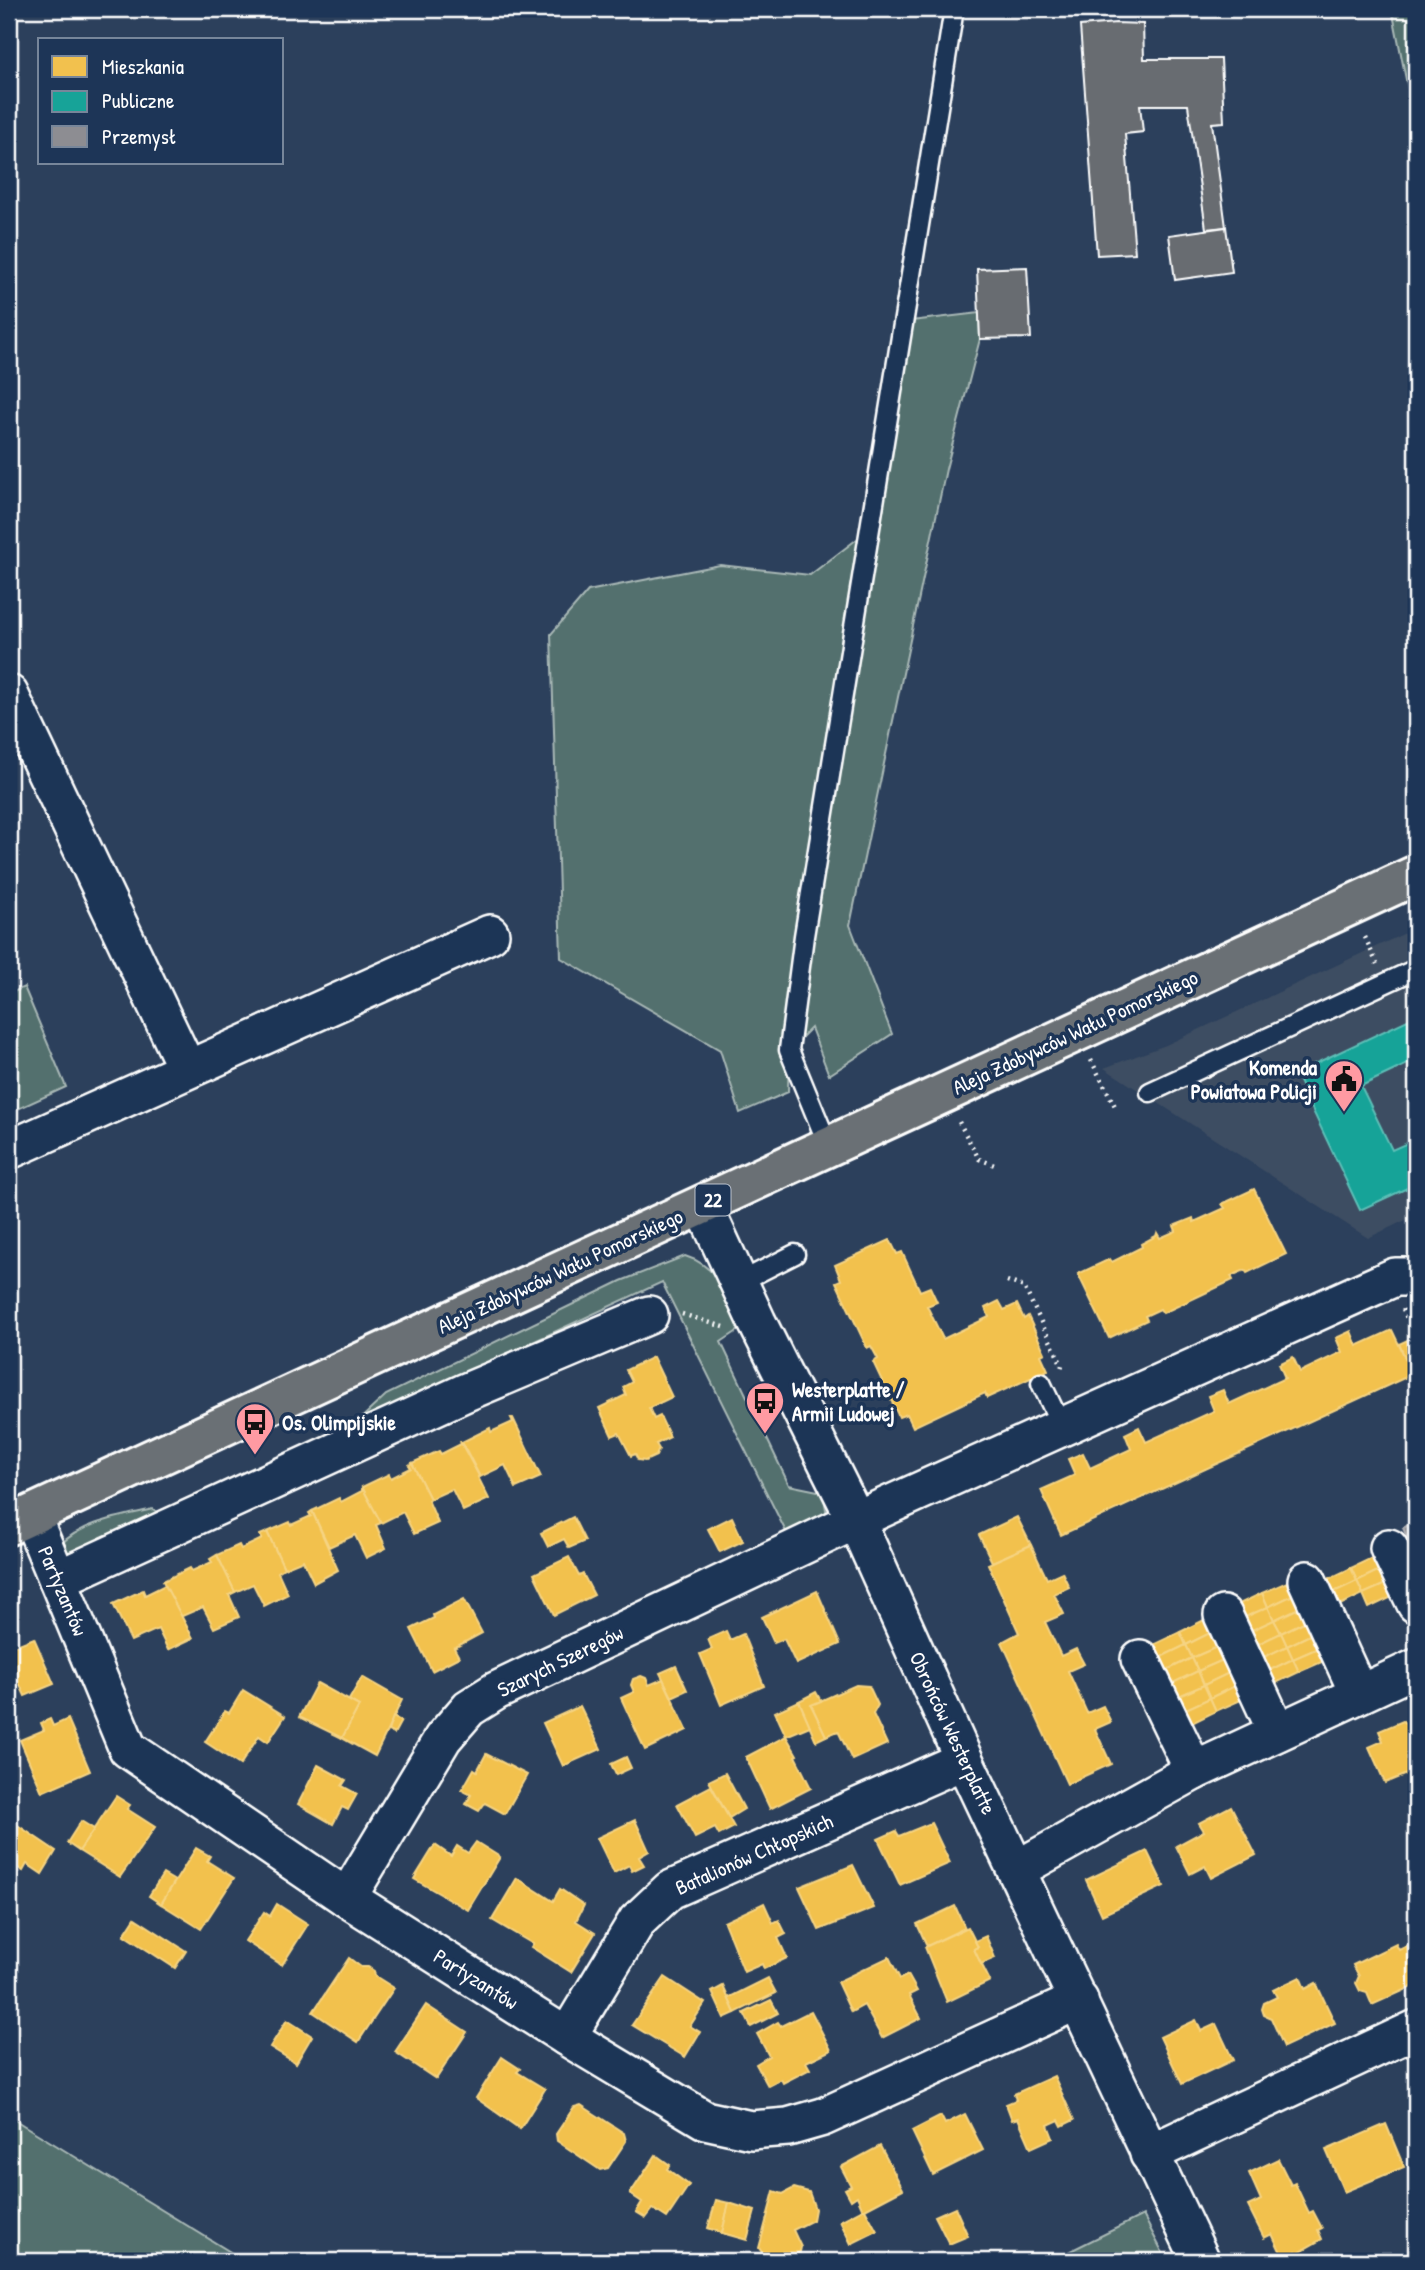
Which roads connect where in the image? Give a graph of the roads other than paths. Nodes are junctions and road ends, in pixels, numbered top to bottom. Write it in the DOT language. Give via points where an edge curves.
graph roads {
  1 [pos="954,9"];
  2 [pos="9,694"];
  3 [pos="1416,875"];
  4 [pos="490,934"];
  5 [pos="1416,969"];
  6 [pos="187,1069"];
  7 [pos="1150,1092"];
  8 [pos="828,1145"];
  9 [pos="9,1150"];
  10 [pos="703,1205"];
  11 [pos="794,1254"];
  12 [pos="740,1282"];
  13 [pos="1409,1291"];
  14 [pos="649,1315"];
  15 [pos="1041,1383"];
  16 [pos="1062,1427"];
  17 [pos="20,1520"];
  18 [pos="856,1520"];
  19 [pos="1390,1548"];
  20 [pos="58,1579"];
  21 [pos="1307,1580"];
  22 [pos="1416,1604"];
  23 [pos="1223,1615"];
  24 [pos="1140,1659"];
  25 [pos="1416,1668"];
  26 [pos="1359,1694"];
  27 [pos="1277,1732"];
  28 [pos="964,1760"];
  29 [pos="1194,1771"];
  30 [pos="1016,1870"];
  31 [pos="347,1898"];
  32 [pos="1079,2000"];
  33 [pos="1416,2029"];
  34 [pos="567,2037"];
  35 [pos="1149,2154"];
  36 [pos="1201,2261"];
  1 -- 8 [label="lane" via="789,1049"];
  2 -- 6 [label="street"];
  3 -- 8 [label="main road, Aleja Zdobywców Wału Pomorskiego / 22"];
  4 -- 6 [label="street"];
  5 -- 7 [label="lane"];
  6 -- 9 [label="street"];
  8 -- 10 [label="main road, Aleja Zdobywców Wału Pomorskiego / 22"];
  10 -- 12 [label="street, Obrońców Westerplatte"];
  10 -- 17 [label="main road, Aleja Zdobywców Wału Pomorskiego / 22"];
  11 -- 12 [label="lane"];
  12 -- 18 [label="street, Obrońców Westerplatte"];
  13 -- 16 [label="street, Szarych Szeregów" via="1395,1277"];
  14 -- 20 [label="street" via="464,1393"];
  15 -- 16 [label="lane"];
  16 -- 18 [label="street, Szarych Szeregów"];
  17 -- 20 [label="street, Partyzantów"];
  18 -- 28 [label="street, Obrońców Westerplatte"];
  18 -- 31 [label="street, Szarych Szeregów" via="469,1708 443,1738"];
  19 -- 22 [label="street"];
  20 -- 31 [label="street, Partyzantów" via="128,1749"];
  21 -- 26 [label="street"];
  23 -- 27 [label="street"];
  24 -- 29 [label="street"];
  25 -- 26 [label="street"];
  26 -- 27 [label="street"];
  27 -- 29 [label="street"];
  28 -- 30 [label="street, Obrońców Westerplatte"];
  28 -- 34 [label="street, Batalionów Chłopskich" via="670,1890 637,1920"];
  29 -- 30 [label="street"];
  30 -- 32 [label="street, Obrońców Westerplatte"];
  31 -- 34 [label="street, Partyzantów"];
  32 -- 34 [label="street, Partyzantów" via="823,2117 788,2127 751,2130 705,2120"];
  32 -- 35 [label="street, Obrońców Westerplatte"];
  33 -- 35 [label="street"];
  35 -- 36 [label="street, Obrońców Westerplatte"];
}
